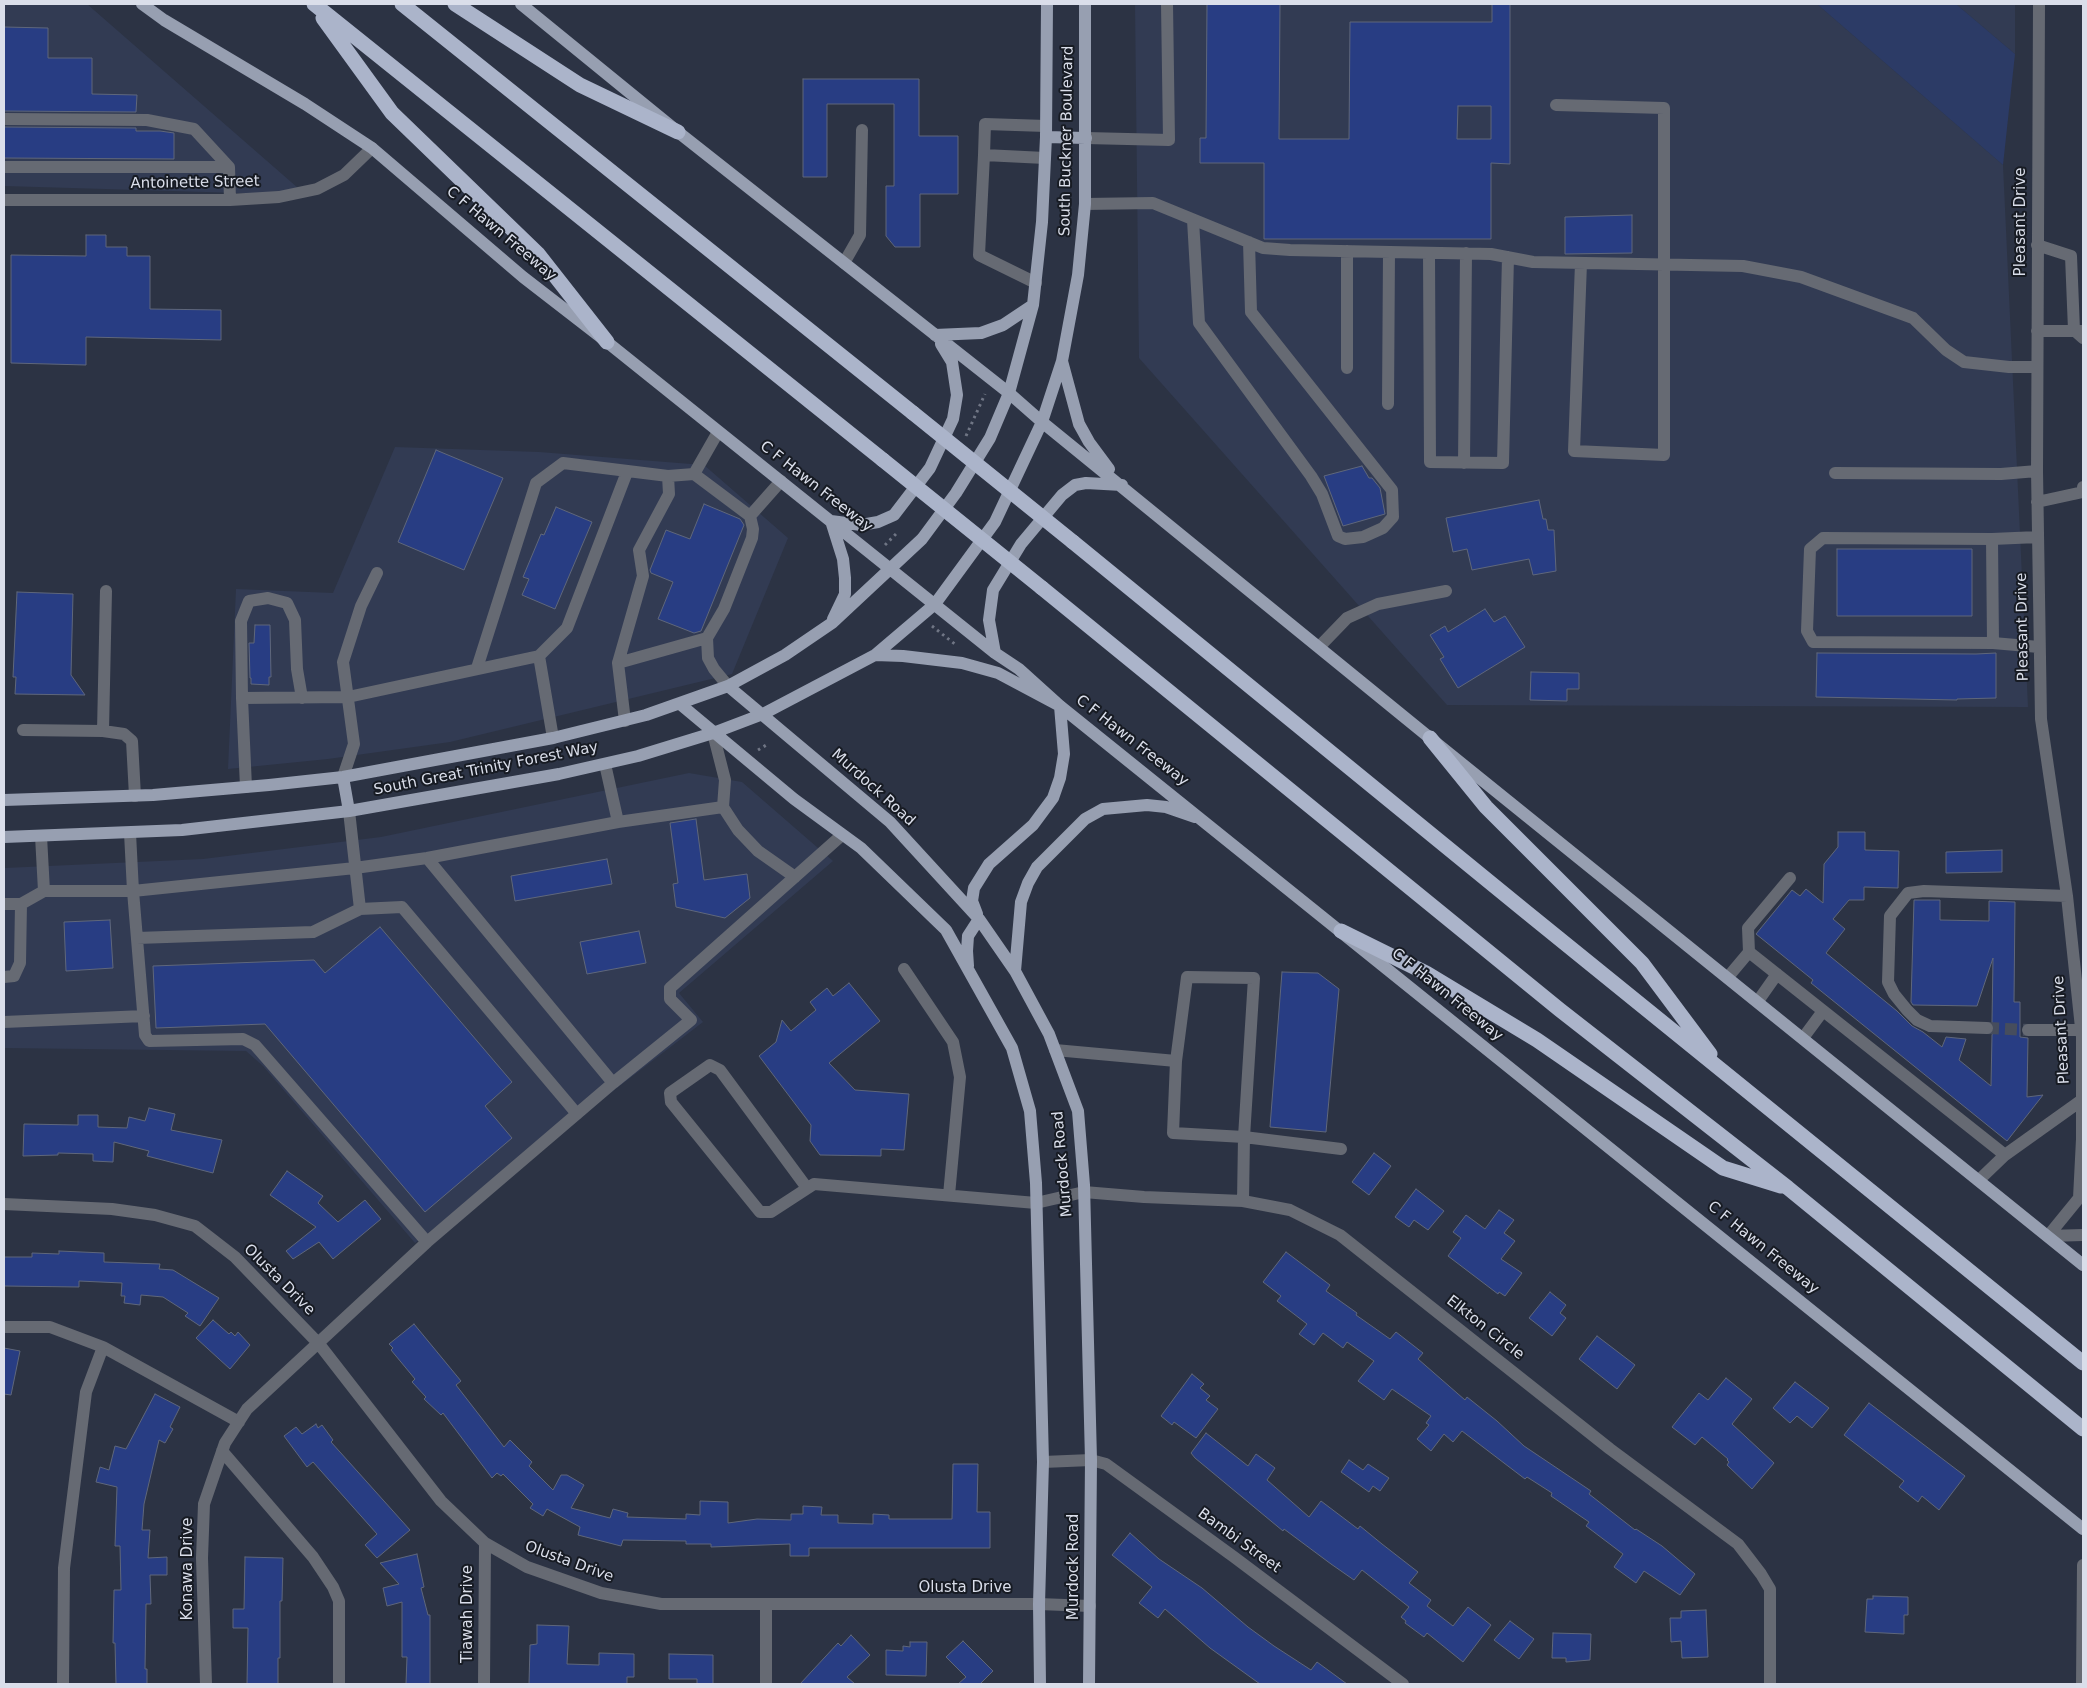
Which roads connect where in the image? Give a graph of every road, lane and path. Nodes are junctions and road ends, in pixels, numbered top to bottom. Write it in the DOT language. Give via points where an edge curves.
graph roads {
  1 [pos="142,4"];
  2 [pos="313,4"];
  3 [pos="402,4"];
  4 [pos="455,4"];
  5 [pos="521,4"];
  6 [pos="1046,4"];
  7 [pos="1085,4"];
  8 [pos="1167,4"];
  9 [pos="2039,4"];
  10 [pos="1556,105"];
  11 [pos="4,119"];
  12 [pos="862,130"];
  13 [pos="678,132"];
  14 [pos="1046,132"];
  15 [pos="1086,138"];
  16 [pos="372,148"];
  17 [pos="984,155"];
  18 [pos="1045,158"];
  19 [pos="4,167"];
  20 [pos="229,167"];
  21 [pos="4,200"];
  22 [pos="230,200"];
  23 [pos="1085,204"];
  24 [pos="1193,220"];
  25 [pos="1249,242"];
  26 [pos="2038,245"];
  27 [pos="1348,251"];
  28 [pos="1389,252"];
  29 [pos="1429,253"];
  30 [pos="1466,253"];
  31 [pos="1508,257"];
  32 [pos="844,263"];
  33 [pos="1581,263"];
  34 [pos="1664,265"];
  35 [pos="1036,283"];
  36 [pos="1033,305"];
  37 [pos="2037,331"];
  38 [pos="2080,333"];
  39 [pos="935,334"];
  40 [pos="607,342"];
  41 [pos="1062,361"];
  42 [pos="2037,367"];
  43 [pos="1347,368"];
  44 [pos="1009,393"];
  45 [pos="1388,404"];
  46 [pos="1042,422"];
  47 [pos="718,432"];
  48 [pos="1464,463"];
  49 [pos="2037,470"];
  50 [pos="627,472"];
  51 [pos="1835,473"];
  52 [pos="694,474"];
  53 [pos="668,476"];
  54 [pos="781,481"];
  55 [pos="1122,485"];
  56 [pos="2083,487"];
  57 [pos="2037,502"];
  58 [pos="750,516"];
  59 [pos="831,521"];
  60 [pos="2038,537"];
  61 [pos="1992,539"];
  62 [pos="891,568"];
  63 [pos="377,573"];
  64 [pos="106,591"];
  65 [pos="1446,591"];
  66 [pos="935,604"];
  67 [pos="924,620"];
  68 [pos="832,623"];
  69 [pos="707,638"];
  70 [pos="1993,644"];
  71 [pos="1319,647"];
  72 [pos="2039,647"];
  73 [pos="961,649"];
  74 [pos="995,653"];
  75 [pos="876,654"];
  76 [pos="539,656"];
  77 [pos="618,663"];
  78 [pos="476,668"];
  79 [pos="728,686"];
  80 [pos="348,697"];
  81 [pos="242,698"];
  82 [pos="302,698"];
  83 [pos="680,704"];
  84 [pos="1060,706"];
  85 [pos="763,714"];
  86 [pos="626,721"];
  87 [pos="23,730"];
  88 [pos="103,731"];
  89 [pos="713,733"];
  90 [pos="554,738"];
  91 [pos="1430,738"];
  92 [pos="768,744"];
  93 [pos="757,750"];
  94 [pos="606,764"];
  95 [pos="344,777"];
  96 [pos="246,787"];
  97 [pos="135,796"];
  98 [pos="4,800"];
  99 [pos="723,807"];
  100 [pos="349,811"];
  101 [pos="1204,820"];
  102 [pos="618,822"];
  103 [pos="130,833"];
  104 [pos="842,835"];
  105 [pos="41,836"];
  106 [pos="4,837"];
  107 [pos="427,858"];
  108 [pos="355,868"];
  109 [pos="795,877"];
  110 [pos="1790,878"];
  111 [pos="44,891"];
  112 [pos="133,891"];
  113 [pos="2067,896"];
  114 [pos="4,904"];
  115 [pos="21,904"];
  116 [pos="360,909"];
  117 [pos="979,919"];
  118 [pos="1341,931"];
  119 [pos="137,938"];
  120 [pos="1749,952"];
  121 [pos="904,969"];
  122 [pos="969,969"];
  123 [pos="1015,971"];
  124 [pos="1776,974"];
  125 [pos="4,977"];
  126 [pos="1728,977"];
  127 [pos="1758,1001"];
  128 [pos="1823,1011"];
  129 [pos="144,1016"];
  130 [pos="4,1022"];
  131 [pos="1987,1028"];
  132 [pos="2028,1030"];
  133 [pos="2081,1030"];
  134 [pos="1803,1038"];
  135 [pos="1055,1050"];
  136 [pos="1176,1061"];
  137 [pos="1725,1074"];
  138 [pos="613,1083"];
  139 [pos="2082,1100"];
  140 [pos="577,1114"];
  141 [pos="1244,1137"];
  142 [pos="1342,1149"];
  143 [pos="2005,1154"];
  144 [pos="1979,1180"];
  145 [pos="807,1188"];
  146 [pos="1788,1188"];
  147 [pos="1084,1192"];
  148 [pos="948,1195"];
  149 [pos="1243,1201"];
  150 [pos="1036,1203"];
  151 [pos="4,1204"];
  152 [pos="2083,1235"];
  153 [pos="2048,1236"];
  154 [pos="427,1242"];
  155 [pos="2083,1265"];
  156 [pos="4,1327"];
  157 [pos="319,1344"];
  158 [pos="103,1347"];
  159 [pos="2083,1363"];
  160 [pos="239,1422"];
  161 [pos="2083,1429"];
  162 [pos="222,1451"];
  163 [pos="1091,1460"];
  164 [pos="1043,1462"];
  165 [pos="2083,1530"];
  166 [pos="485,1543"];
  167 [pos="2083,1565"];
  168 [pos="766,1604"];
  169 [pos="1039,1604"];
  170 [pos="1090,1606"];
  171 [pos="63,1684"];
  172 [pos="206,1684"];
  173 [pos="339,1684"];
  174 [pos="484,1684"];
  175 [pos="766,1684"];
  176 [pos="1040,1684"];
  177 [pos="1089,1684"];
  178 [pos="1403,1684"];
  179 [pos="1770,1684"];
  180 [pos="2082,1684"];
  1 -- 16 [label="main road, C F Hawn Freeway"];
  2 -- 40 [label="highway" via="392,113 538,254"];
  2 -- 146 [label="highway, bridge" via="1042,588 1560,1010"];
  3 -- 137 [label="highway, bridge" via="1073,542"];
  4 -- 13 [label="highway" via="580,85"];
  5 -- 13 [label="main road"];
  6 -- 14 [label="main road, South Buckner Boulevard"];
  7 -- 15 [label="main road, South Buckner Boulevard"];
  8 -- 15 [label="street" via="1169,140"];
  9 -- 26 [label="street, Pleasant Drive"];
  10 -- 34 [label="street" via="1664,108"];
  11 -- 20 [label="street" via="147,120 194,129"];
  12 -- 32 [label="street" via="860,235"];
  13 -- 32 [label="main road"];
  14 -- 15 [label="main road"];
  14 -- 17 [label="street" via="985,124"];
  14 -- 18 [label="main road, South Buckner Boulevard"];
  15 -- 23 [label="main road, South Buckner Boulevard"];
  16 -- 22 [label="street, Antoinette Street" via="344,175 317,189 279,197"];
  16 -- 40 [label="main road, C F Hawn Freeway" via="522,277"];
  17 -- 18 [label="street"];
  17 -- 35 [label="street" via="979,254"];
  18 -- 35 [label="main road, South Buckner Boulevard"];
  19 -- 20 [label="street"];
  20 -- 22 [label="street"];
  21 -- 22 [label="street, Antoinette Street"];
  23 -- 24 [label="street" via="1152,203"];
  23 -- 41 [label="main road, South Buckner Boulevard" via="1078,275"];
  24 -- 25 [label="street"];
  24 -- 25 [label="street" via="1199,323 1311,476 1322,494 1338,536 1345,539 1363,537 1383,528 1393,516 1392,490 1251,312"];
  25 -- 27 [label="street" via="1272,249"];
  26 -- 37 [label="street, Pleasant Drive"];
  26 -- 38 [label="street" via="2071,256"];
  27 -- 28 [label="street"];
  27 -- 43 [label="street"];
  28 -- 29 [label="street"];
  28 -- 45 [label="street"];
  29 -- 30 [label="street"];
  29 -- 48 [label="street" via="1430,462"];
  30 -- 31 [label="street"];
  30 -- 48 [label="street"];
  31 -- 33 [label="street" via="1533,262"];
  31 -- 48 [label="street" via="1503,463"];
  32 -- 39 [label="main road"];
  33 -- 34 [label="street"];
  33 -- 34 [label="street" via="1574,452 1664,455"];
  34 -- 42 [label="street" via="1743,266 1801,277 1913,318 1946,350 1964,362"];
  35 -- 36 [label="main road, South Buckner Boulevard"];
  36 -- 39 [label="main road" via="1003,326 981,333"];
  36 -- 44 [label="main road, South Buckner Boulevard"];
  37 -- 38 [label="street"];
  37 -- 42 [label="street, Pleasant Drive"];
  39 -- 44 [label="main road"];
  39 -- 59 [label="main road" via="952,362 957,395 953,419 930,468 894,515 861,525"];
  40 -- 47 [label="main road, C F Hawn Freeway"];
  41 -- 46 [label="main road, South Buckner Boulevard"];
  41 -- 55 [label="main road" via="1079,424"];
  42 -- 49 [label="street, Pleasant Drive"];
  44 -- 46 [label="main road"];
  44 -- 62 [label="main road, South Buckner Boulevard" via="990,438 956,493 922,539"];
  46 -- 55 [label="main road"];
  46 -- 66 [label="main road, South Buckner Boulevard" via="995,522"];
  47 -- 52 [label="street"];
  47 -- 54 [label="main road, C F Hawn Freeway"];
  49 -- 51 [label="street" via="2001,474"];
  49 -- 57 [label="street, Pleasant Drive"];
  50 -- 53 [label="street"];
  50 -- 76 [label="street" via="567,628"];
  50 -- 78 [label="street" via="563,463 536,482"];
  52 -- 53 [label="street"];
  52 -- 58 [label="street"];
  53 -- 77 [label="street" via="669,494 639,550 643,576"];
  54 -- 58 [label="street"];
  54 -- 59 [label="main road, C F Hawn Freeway"];
  55 -- 71 [label="main road"];
  55 -- 74 [label="main road" via="1086,483 1075,486 1062,495 1021,544 994,590 988,620"];
  56 -- 57 [label="street" via="2083,492"];
  57 -- 60 [label="street, Pleasant Drive"];
  58 -- 69 [label="street" via="752,538 724,608"];
  59 -- 62 [label="main road, C F Hawn Freeway"];
  59 -- 68 [label="main road" via="843,559 845,578 844,594"];
  60 -- 61 [label="street"];
  60 -- 72 [label="street, Pleasant Drive"];
  61 -- 70 [label="street"];
  61 -- 70 [label="street" via="1822,538 1810,549 1807,631 1813,642"];
  62 -- 66 [label="main road, C F Hawn Freeway"];
  62 -- 68 [label="main road, South Great Trinity Forest Way"];
  63 -- 80 [label="street" via="361,606 343,662"];
  64 -- 88 [label="street"];
  65 -- 71 [label="street" via="1378,604 1347,618"];
  66 -- 74 [label="main road, C F Hawn Freeway"];
  66 -- 75 [label="main road, South Great Trinity Forest Way"];
  67 -- 73 [label="path"];
  68 -- 79 [label="main road, South Great Trinity Forest Way" via="785,655"];
  69 -- 77 [label="street"];
  69 -- 79 [label="street" via="708,658"];
  70 -- 72 [label="street"];
  71 -- 91 [label="main road"];
  72 -- 113 [label="street, Pleasant Drive" via="2041,719"];
  74 -- 84 [label="main road, C F Hawn Freeway" via="1019,669"];
  75 -- 84 [label="main road" via="971,666 998,673"];
  75 -- 85 [label="main road, South Great Trinity Forest Way"];
  76 -- 78 [label="street"];
  76 -- 90 [label="street"];
  77 -- 86 [label="street"];
  78 -- 80 [label="street"];
  79 -- 83 [label="main road, South Great Trinity Forest Way"];
  79 -- 85 [label="main road, Murdock Road"];
  80 -- 82 [label="street"];
  80 -- 95 [label="street" via="354,744"];
  81 -- 82 [label="street"];
  81 -- 82 [label="street" via="240,620 249,601 268,598 287,603 295,620"];
  81 -- 96 [label="street"];
  83 -- 86 [label="main road, South Great Trinity Forest Way"];
  83 -- 89 [label="main road, Murdock Road"];
  84 -- 101 [label="main road, C F Hawn Freeway"];
  84 -- 117 [label="main road" via="1064,754 1053,798 1033,825 989,864 974,888 972,901"];
  85 -- 89 [label="main road, South Great Trinity Forest Way"];
  85 -- 117 [label="main road, Murdock Road" via="890,822"];
  86 -- 90 [label="main road, South Great Trinity Forest Way"];
  87 -- 88 [label="street"];
  88 -- 97 [label="street" via="124,734 132,741"];
  89 -- 94 [label="main road, South Great Trinity Forest Way"];
  89 -- 99 [label="street" via="725,780"];
  89 -- 104 [label="main road, Murdock Road"];
  90 -- 95 [label="main road, South Great Trinity Forest Way"];
  91 -- 126 [label="main road"];
  91 -- 137 [label="highway" via="1486,807 1642,963"];
  92 -- 93 [label="path"];
  94 -- 100 [label="main road, South Great Trinity Forest Way"];
  94 -- 102 [label="street"];
  95 -- 96 [label="main road, South Great Trinity Forest Way"];
  95 -- 100 [label="main road"];
  96 -- 97 [label="main road, South Great Trinity Forest Way"];
  97 -- 98 [label="main road, South Great Trinity Forest Way"];
  99 -- 102 [label="street"];
  99 -- 109 [label="street" via="738,830 758,851"];
  100 -- 103 [label="main road, South Great Trinity Forest Way"];
  100 -- 108 [label="street"];
  101 -- 118 [label="main road, C F Hawn Freeway"];
  101 -- 123 [label="main road" via="1166,807 1147,805 1103,809 1085,819 1037,867 1028,883 1021,902"];
  102 -- 107 [label="street"];
  103 -- 105 [label="main road, South Great Trinity Forest Way"];
  103 -- 112 [label="street"];
  104 -- 109 [label="street"];
  104 -- 122 [label="main road, Murdock Road" via="861,848 946,930"];
  105 -- 106 [label="main road, South Great Trinity Forest Way"];
  105 -- 111 [label="street"];
  107 -- 108 [label="street"];
  107 -- 138 [label="street"];
  108 -- 112 [label="street"];
  108 -- 116 [label="street"];
  109 -- 138 [label="street, Konawa Drive" via="670,988 670,999 691,1020"];
  110 -- 120 [label="street" via="1748,928"];
  111 -- 112 [label="street"];
  111 -- 115 [label="street"];
  112 -- 119 [label="street"];
  113 -- 131 [label="street" via="1908,892 1890,916 1888,982 1907,1010 1930,1026"];
  113 -- 133 [label="street, Pleasant Drive"];
  114 -- 115 [label="street"];
  115 -- 125 [label="street" via="20,963 14,976"];
  116 -- 119 [label="street" via="313,932"];
  116 -- 140 [label="street" via="402,907"];
  117 -- 122 [label="main road" via="968,936"];
  117 -- 123 [label="main road, Murdock Road"];
  118 -- 146 [label="highway" via="1426,972 1537,1040 1723,1168"];
  118 -- 165 [label="main road, C F Hawn Freeway"];
  119 -- 129 [label="street"];
  120 -- 124 [label="street"];
  120 -- 126 [label="street"];
  121 -- 148 [label="street" via="953,1042 960,1077"];
  122 -- 150 [label="main road, Murdock Road" via="1012,1048 1030,1110"];
  123 -- 135 [label="main road, Murdock Road"];
  124 -- 127 [label="street"];
  124 -- 128 [label="street"];
  126 -- 127 [label="main road"];
  127 -- 134 [label="main road"];
  128 -- 134 [label="street"];
  128 -- 143 [label="street"];
  129 -- 130 [label="street"];
  129 -- 154 [label="street" via="145,1035 149,1040 243,1039 255,1045"];
  132 -- 133 [label="street"];
  133 -- 139 [label="street, Pleasant Drive"];
  134 -- 144 [label="main road"];
  135 -- 136 [label="street"];
  135 -- 147 [label="main road, Murdock Road" via="1078,1111"];
  136 -- 141 [label="street" via="1172,1132"];
  136 -- 141 [label="street" via="1187,977 1254,978"];
  137 -- 159 [label="highway"];
  138 -- 140 [label="street, Konawa Drive"];
  139 -- 143 [label="street"];
  139 -- 153 [label="street, Pleasant Drive" via="2078,1198"];
  140 -- 154 [label="street, Konawa Drive"];
  141 -- 142 [label="street"];
  141 -- 149 [label="street"];
  143 -- 144 [label="street"];
  144 -- 153 [label="main road"];
  145 -- 145 [label="street" via="771,1212 760,1212 671,1102 670,1093 710,1066 720,1070"];
  145 -- 148 [label="street, Elkton Circle" via="814,1184"];
  146 -- 161 [label="highway"];
  147 -- 149 [label="street, Elkton Circle"];
  147 -- 150 [label="street, Elkton Circle"];
  147 -- 163 [label="main road, Murdock Road"];
  148 -- 150 [label="street, Elkton Circle"];
  149 -- 179 [label="street, Elkton Circle" via="1290,1210 1340,1235 1610,1449 1738,1544 1770,1589"];
  150 -- 164 [label="main road, Murdock Road"];
  151 -- 157 [label="street, Olusta Drive" via="112,1209 155,1215 195,1226 235,1257"];
  152 -- 153 [label="street"];
  153 -- 155 [label="main road"];
  154 -- 157 [label="street, Konawa Drive"];
  156 -- 158 [label="street" via="50,1327"];
  157 -- 160 [label="street, Konawa Drive" via="247,1410"];
  157 -- 166 [label="street, Olusta Drive" via="441,1501"];
  158 -- 160 [label="street"];
  158 -- 171 [label="street" via="86,1392 64,1568"];
  160 -- 162 [label="street, Konawa Drive"];
  162 -- 172 [label="street, Konawa Drive" via="204,1504 202,1558"];
  162 -- 173 [label="street" via="313,1558 333,1587 339,1601"];
  163 -- 164 [label="street, Bambi Street"];
  163 -- 170 [label="main road, Murdock Road"];
  163 -- 178 [label="street, Bambi Street" via="1106,1464"];
  164 -- 169 [label="main road, Murdock Road"];
  166 -- 168 [label="street, Olusta Drive" via="527,1567 601,1593 661,1604"];
  166 -- 174 [label="street, Tiawah Drive"];
  167 -- 180 [label="street"];
  168 -- 169 [label="street, Olusta Drive"];
  168 -- 175 [label="street"];
  169 -- 170 [label="street, Olusta Drive"];
  169 -- 176 [label="main road, Murdock Road"];
  170 -- 177 [label="main road, Murdock Road"];
}
